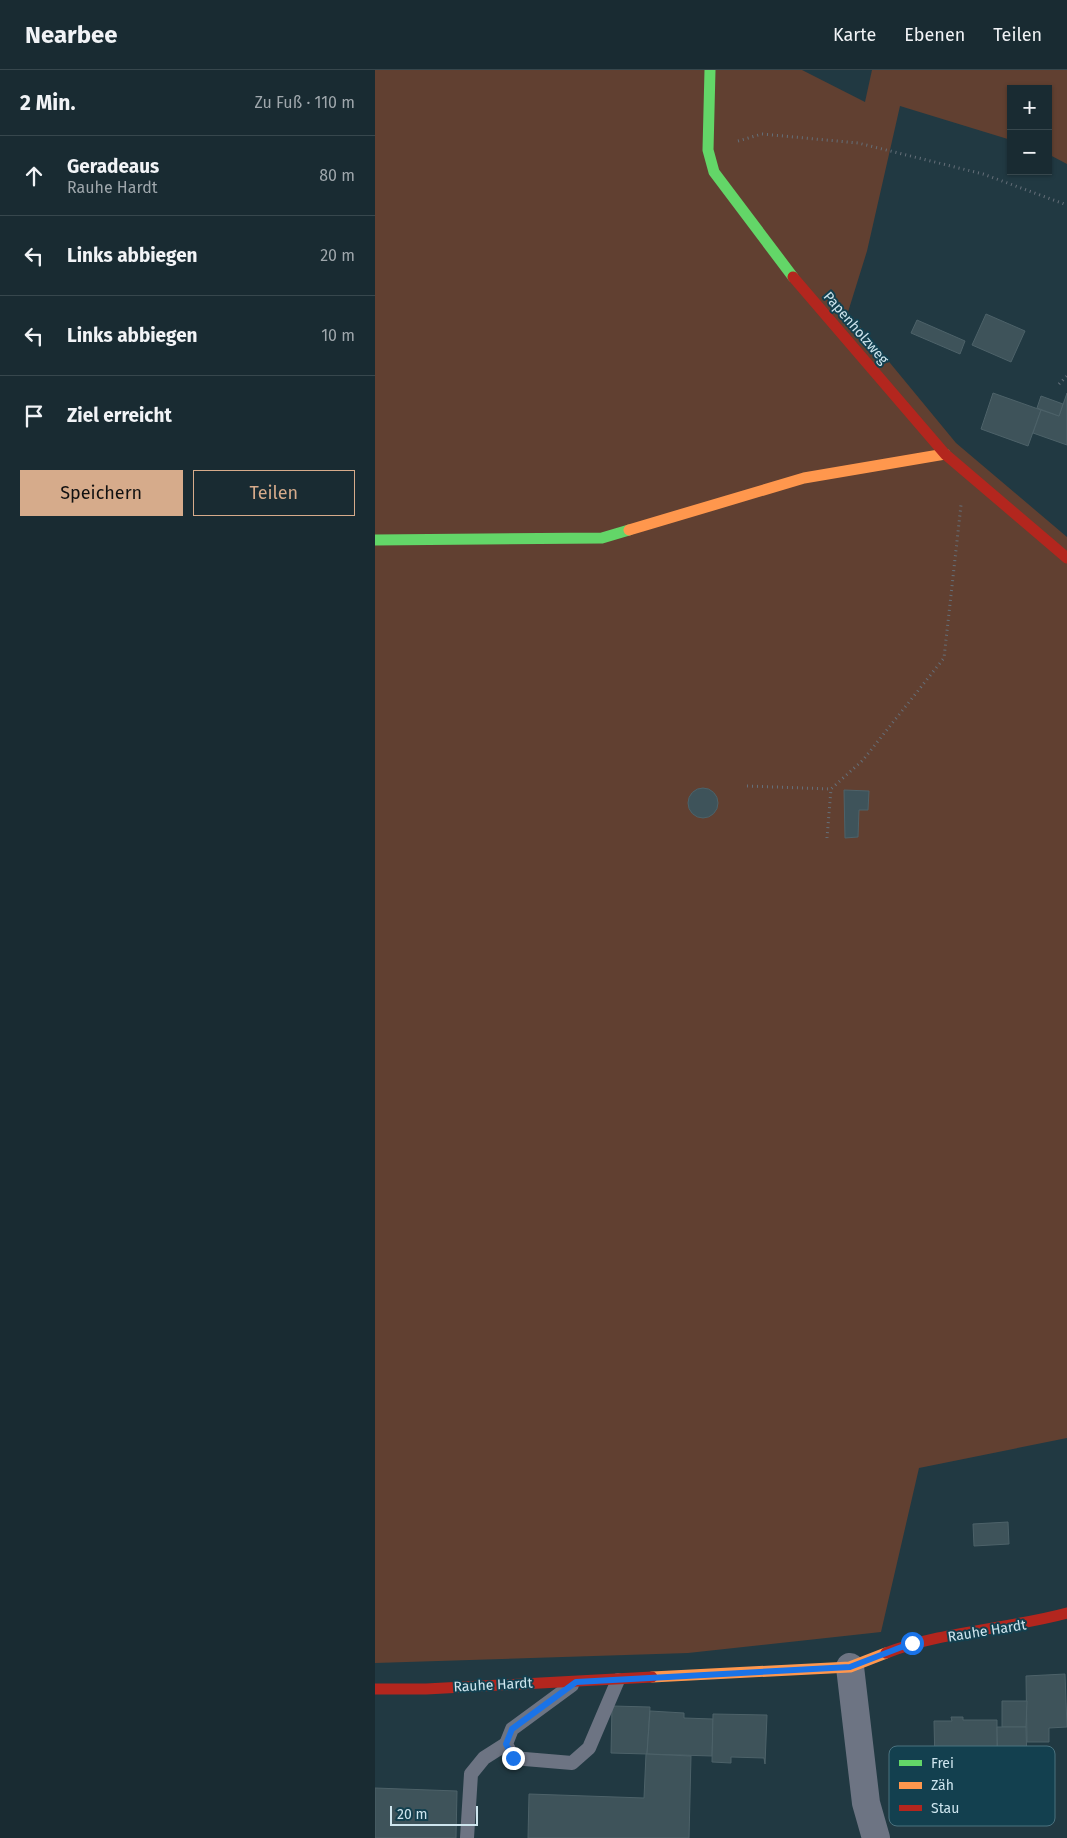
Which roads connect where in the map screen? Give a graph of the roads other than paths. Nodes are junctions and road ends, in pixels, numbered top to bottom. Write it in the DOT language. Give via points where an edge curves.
graph roads {
  1 [pos="710,70"];
  2 [pos="945,454"];
  3 [pos="375,540"];
  4 [pos="1067,558"];
  5 [pos="1067,1613"];
  6 [pos="850,1667"];
  7 [pos="618,1680"];
  8 [pos="576,1682"];
  9 [pos="375,1689"];
  10 [pos="506,1744"];
  11 [pos="467,1838"];
  12 [pos="876,1838"];
  1 -- 2 [label="street, Papenholzweg" via="708,150 714,172 801,288"];
  2 -- 3 [label="street" via="804,478 602,538"];
  2 -- 4 [label="street, Papenholzweg"];
  5 -- 6 [label="street, Rauhe Hardt" via="1031,1623 912,1643"];
  6 -- 7 [label="street, Rauhe Hardt"];
  6 -- 12 [label="street" via="865,1802"];
  7 -- 8 [label="street, Rauhe Hardt"];
  7 -- 10 [label="lane" via="589,1748 572,1763 513,1758"];
  8 -- 9 [label="street, Rauhe Hardt"];
  8 -- 10 [label="lane" via="512,1729"];
  10 -- 11 [label="lane" via="484,1758 471,1774"];
}
